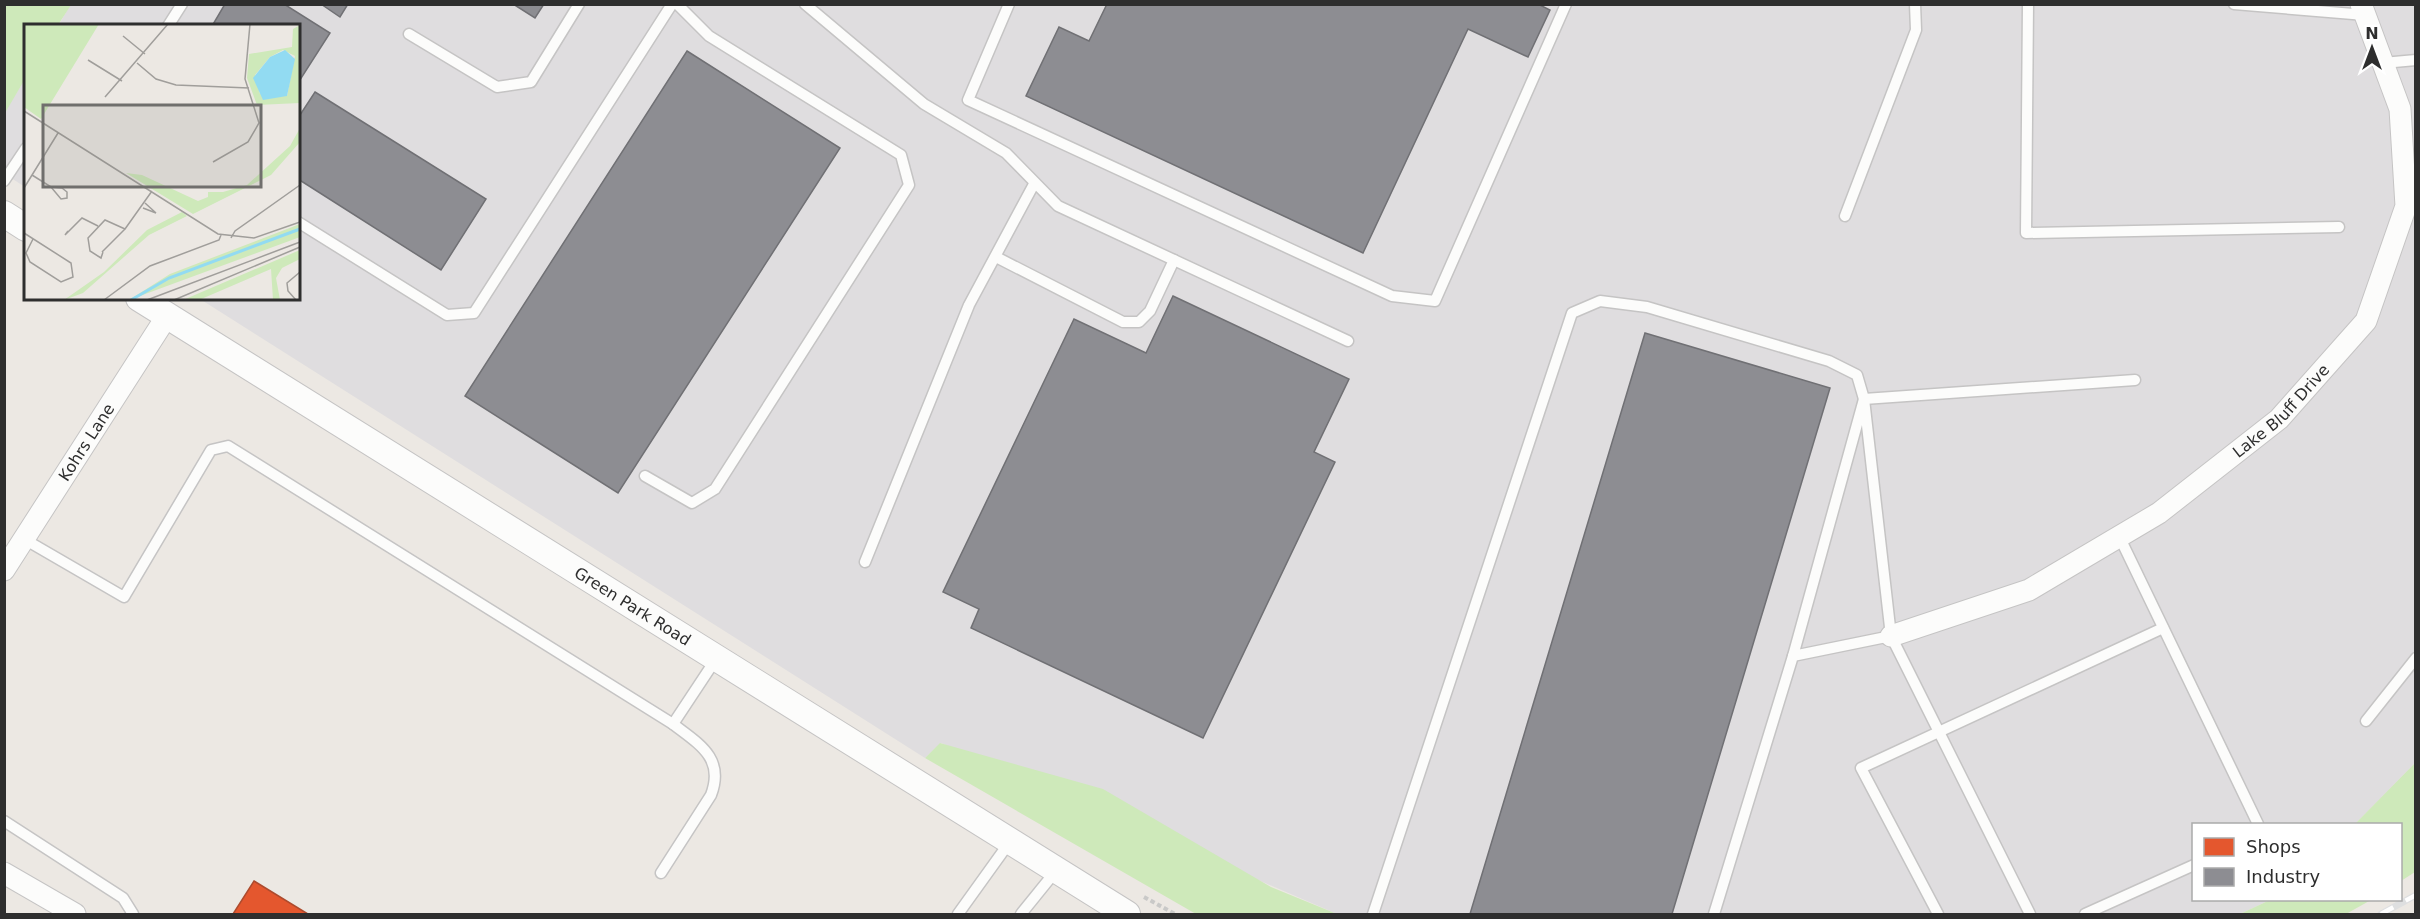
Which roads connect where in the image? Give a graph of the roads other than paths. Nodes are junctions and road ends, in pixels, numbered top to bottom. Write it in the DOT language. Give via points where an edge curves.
graph roads {
  1 [pos="182,4"];
  2 [pos="579,4"];
  3 [pos="672,4"];
  4 [pos="677,4"];
  5 [pos="805,4"];
  6 [pos="1009,4"];
  7 [pos="1566,4"];
  8 [pos="1915,4"];
  9 [pos="2028,4"];
  10 [pos="2234,4"];
  11 [pos="2252,5"];
  12 [pos="2363,10"];
  13 [pos="169,24"];
  14 [pos="409,34"];
  15 [pos="2415,60"];
  16 [pos="2383,63"];
  17 [pos="24,151"];
  18 [pos="4,181"];
  19 [pos="1034,184"];
  20 [pos="4,214"];
  21 [pos="1845,216"];
  22 [pos="300,223"];
  23 [pos="24,227"];
  24 [pos="2338,227"];
  25 [pos="996,257"];
  26 [pos="1174,260"];
  27 [pos="142,300"];
  28 [pos="167,316"];
  29 [pos="1348,341"];
  30 [pos="2134,380"];
  31 [pos="1864,399"];
  32 [pos="645,476"];
  33 [pos="2119,536"];
  34 [pos="24,539"];
  35 [pos="865,562"];
  36 [pos="4,570"];
  37 [pos="2163,628"];
  38 [pos="1891,636"];
  39 [pos="1793,656"];
  40 [pos="2415,658"];
  41 [pos="716,659"];
  42 [pos="2366,721"];
  43 [pos="673,724"];
  44 [pos="1938,731"];
  45 [pos="4,820"];
  46 [pos="2257,823"];
  47 [pos="1009,843"];
  48 [pos="2192,865"];
  49 [pos="1055,872"];
  50 [pos="4,873"];
  51 [pos="661,873"];
  52 [pos="75,915"];
  53 [pos="132,915"];
  54 [pos="958,915"];
  55 [pos="1021,915"];
  56 [pos="1127,915"];
  57 [pos="1373,915"];
  58 [pos="1714,915"];
  59 [pos="1938,915"];
  60 [pos="2030,915"];
  61 [pos="2085,915"];
  1 -- 13 [label="lane"];
  2 -- 14 [label="lane" via="531,82 497,87"];
  3 -- 22 [label="lane" via="474,313 447,315"];
  4 -- 32 [label="lane" via="710,36 901,155 909,185 715,489 692,503"];
  5 -- 19 [label="lane" via="924,104 1006,153"];
  6 -- 7 [label="lane" via="968,100 1392,296 1435,301"];
  8 -- 21 [label="lane" via="1916,30"];
  9 -- 24 [label="lane" via="2026,233"];
  10 -- 11 [label="lane"];
  11 -- 12 [label="lane"];
  12 -- 16 [label="street, Lake Bluff Drive"];
  15 -- 16 [label="lane"];
  16 -- 33 [label="street, Lake Bluff Drive" via="2400,109 2406,206 2403,226 2366,321 2279,419 2159,513"];
  17 -- 18 [label="lane"];
  19 -- 25 [label="lane"];
  19 -- 26 [label="lane" via="1058,206"];
  20 -- 23 [label="street"];
  25 -- 26 [label="lane" via="1123,322 1139,322 1150,311"];
  25 -- 35 [label="lane" via="969,305"];
  26 -- 29 [label="lane"];
  27 -- 28 [label="street, Green Park Road"];
  28 -- 34 [label="street, Kohrs Lane"];
  28 -- 41 [label="street, Green Park Road"];
  30 -- 31 [label="lane"];
  31 -- 38 [label="lane"];
  31 -- 39 [label="lane"];
  31 -- 57 [label="lane" via="1857,375 1829,361 1658,310 1600,301 1572,313"];
  33 -- 37 [label="lane"];
  33 -- 38 [label="street, Lake Bluff Drive" via="2029,590"];
  34 -- 36 [label="street, Kohrs Lane"];
  34 -- 43 [label="lane" via="124,597 211,450 228,446"];
  37 -- 44 [label="lane"];
  37 -- 46 [label="lane"];
  38 -- 39 [label="lane"];
  38 -- 44 [label="lane"];
  39 -- 58 [label="lane"];
  40 -- 42 [label="lane"];
  41 -- 43 [label="lane"];
  41 -- 47 [label="street, Green Park Road"];
  43 -- 51 [label="lane" via="702,747 715,767 716,782"];
  44 -- 59 [label="lane" via="1861,768"];
  44 -- 60 [label="lane"];
  45 -- 53 [label="lane" via="123,898"];
  47 -- 49 [label="street, Green Park Road"];
  47 -- 54 [label="lane"];
  48 -- 61 [label="lane"];
  49 -- 55 [label="lane"];
  49 -- 56 [label="street, Green Park Road"];
  50 -- 52 [label="street"];
}
